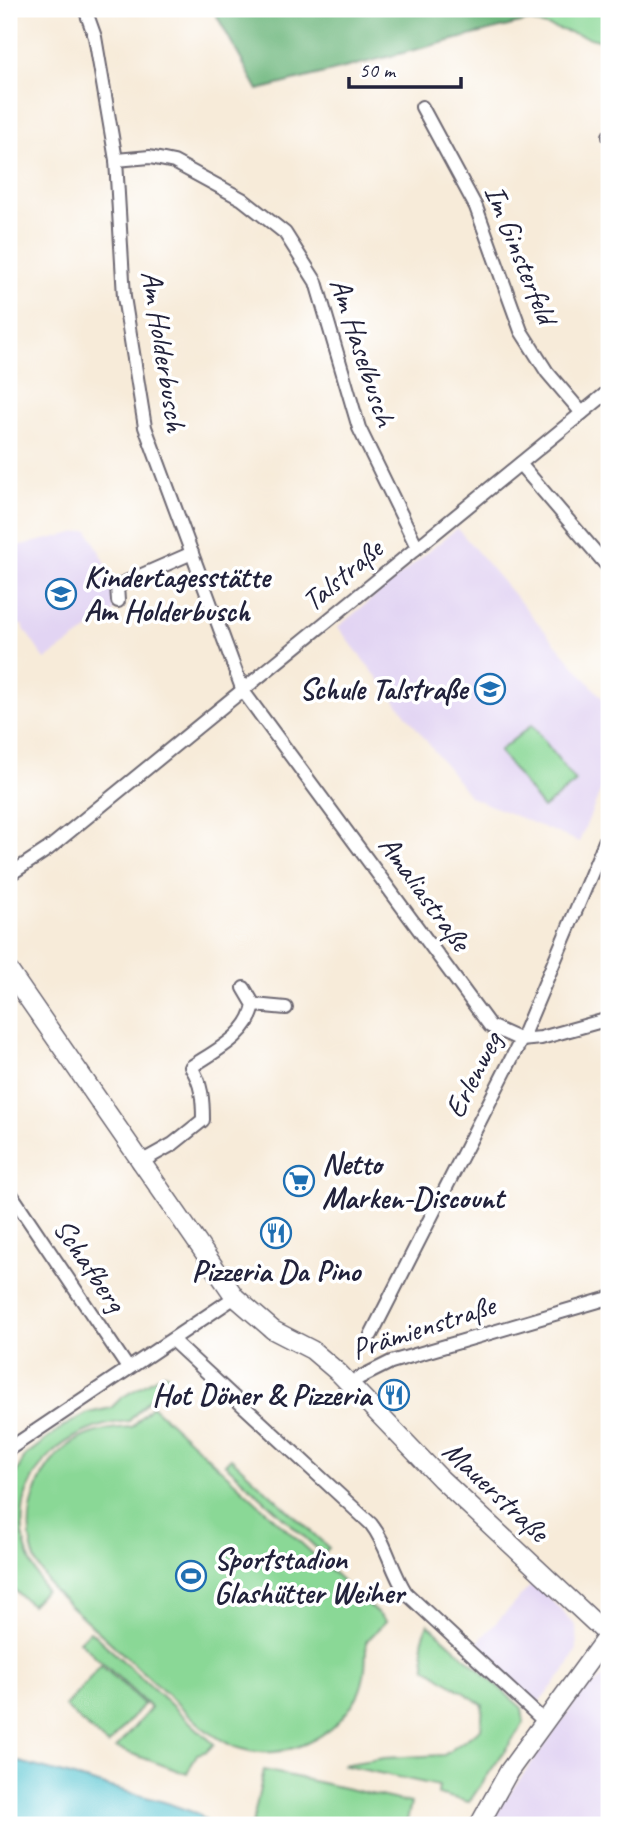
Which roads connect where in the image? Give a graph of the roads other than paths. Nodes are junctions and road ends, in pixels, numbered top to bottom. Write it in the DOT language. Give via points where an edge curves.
graph roads {
  1 [pos="85,9"];
  2 [pos="422,107"];
  3 [pos="116,160"];
  4 [pos="609,391"];
  5 [pos="582,413"];
  6 [pos="520,464"];
  7 [pos="417,547"];
  8 [pos="192,552"];
  9 [pos="609,568"];
  10 [pos="118,601"];
  11 [pos="243,691"];
  12 [pos="609,832"];
  13 [pos="9,875"];
  14 [pos="9,971"];
  15 [pos="244,988"];
  16 [pos="254,1004"];
  17 [pos="286,1008"];
  18 [pos="609,1019"];
  19 [pos="521,1040"];
  20 [pos="139,1163"];
  21 [pos="9,1191"];
  22 [pos="235,1297"];
  23 [pos="609,1298"];
  24 [pos="371,1335"];
  25 [pos="172,1340"];
  26 [pos="128,1368"];
  27 [pos="349,1382"];
  28 [pos="9,1449"];
  29 [pos="609,1635"];
  30 [pos="544,1721"];
  31 [pos="479,1825"];
  1 -- 3 [label="street, Am Holderbusch" via="95,37"];
  2 -- 5 [label="street, Im Ginsterfeld" via="476,207 521,331 547,372"];
  3 -- 7 [label="street, Am Haselbusch" via="150,156 174,162 242,199 285,233 316,282 359,428"];
  3 -- 8 [label="street, Am Holderbusch" via="124,297 145,427"];
  4 -- 5 [label="street, Talstraße"];
  5 -- 6 [label="street, Talstraße"];
  6 -- 7 [label="street, Talstraße"];
  6 -- 9 [label="street"];
  7 -- 11 [label="street, Talstraße"];
  8 -- 10 [label="street" via="117,586"];
  8 -- 11 [label="street, Am Holderbusch"];
  11 -- 13 [label="street, Talstraße" via="48,849"];
  11 -- 19 [label="street, Amaliastraße" via="491,1026"];
  12 -- 19 [label="street, Erlenweg"];
  14 -- 20 [label="street, Prämienstraße"];
  15 -- 16 [label="street"];
  16 -- 17 [label="street"];
  16 -- 20 [label="street" via="249,1021 238,1034 191,1067 203,1094 204,1120"];
  18 -- 19 [label="street"];
  19 -- 24 [label="street, Erlenweg"];
  20 -- 22 [label="street, Prämienstraße"];
  21 -- 26 [label="street, Schafberg"];
  22 -- 25 [label="street"];
  22 -- 27 [label="street, Prämienstraße" via="273,1330 312,1350"];
  23 -- 27 [label="street, Prämienstraße" via="391,1362"];
  25 -- 26 [label="street"];
  25 -- 30 [label="street" via="371,1524 406,1592"];
  26 -- 28 [label="street"];
  27 -- 29 [label="street, Mauerstraße" via="441,1479"];
  29 -- 30 [label="street"];
  30 -- 31 [label="street"];
}
